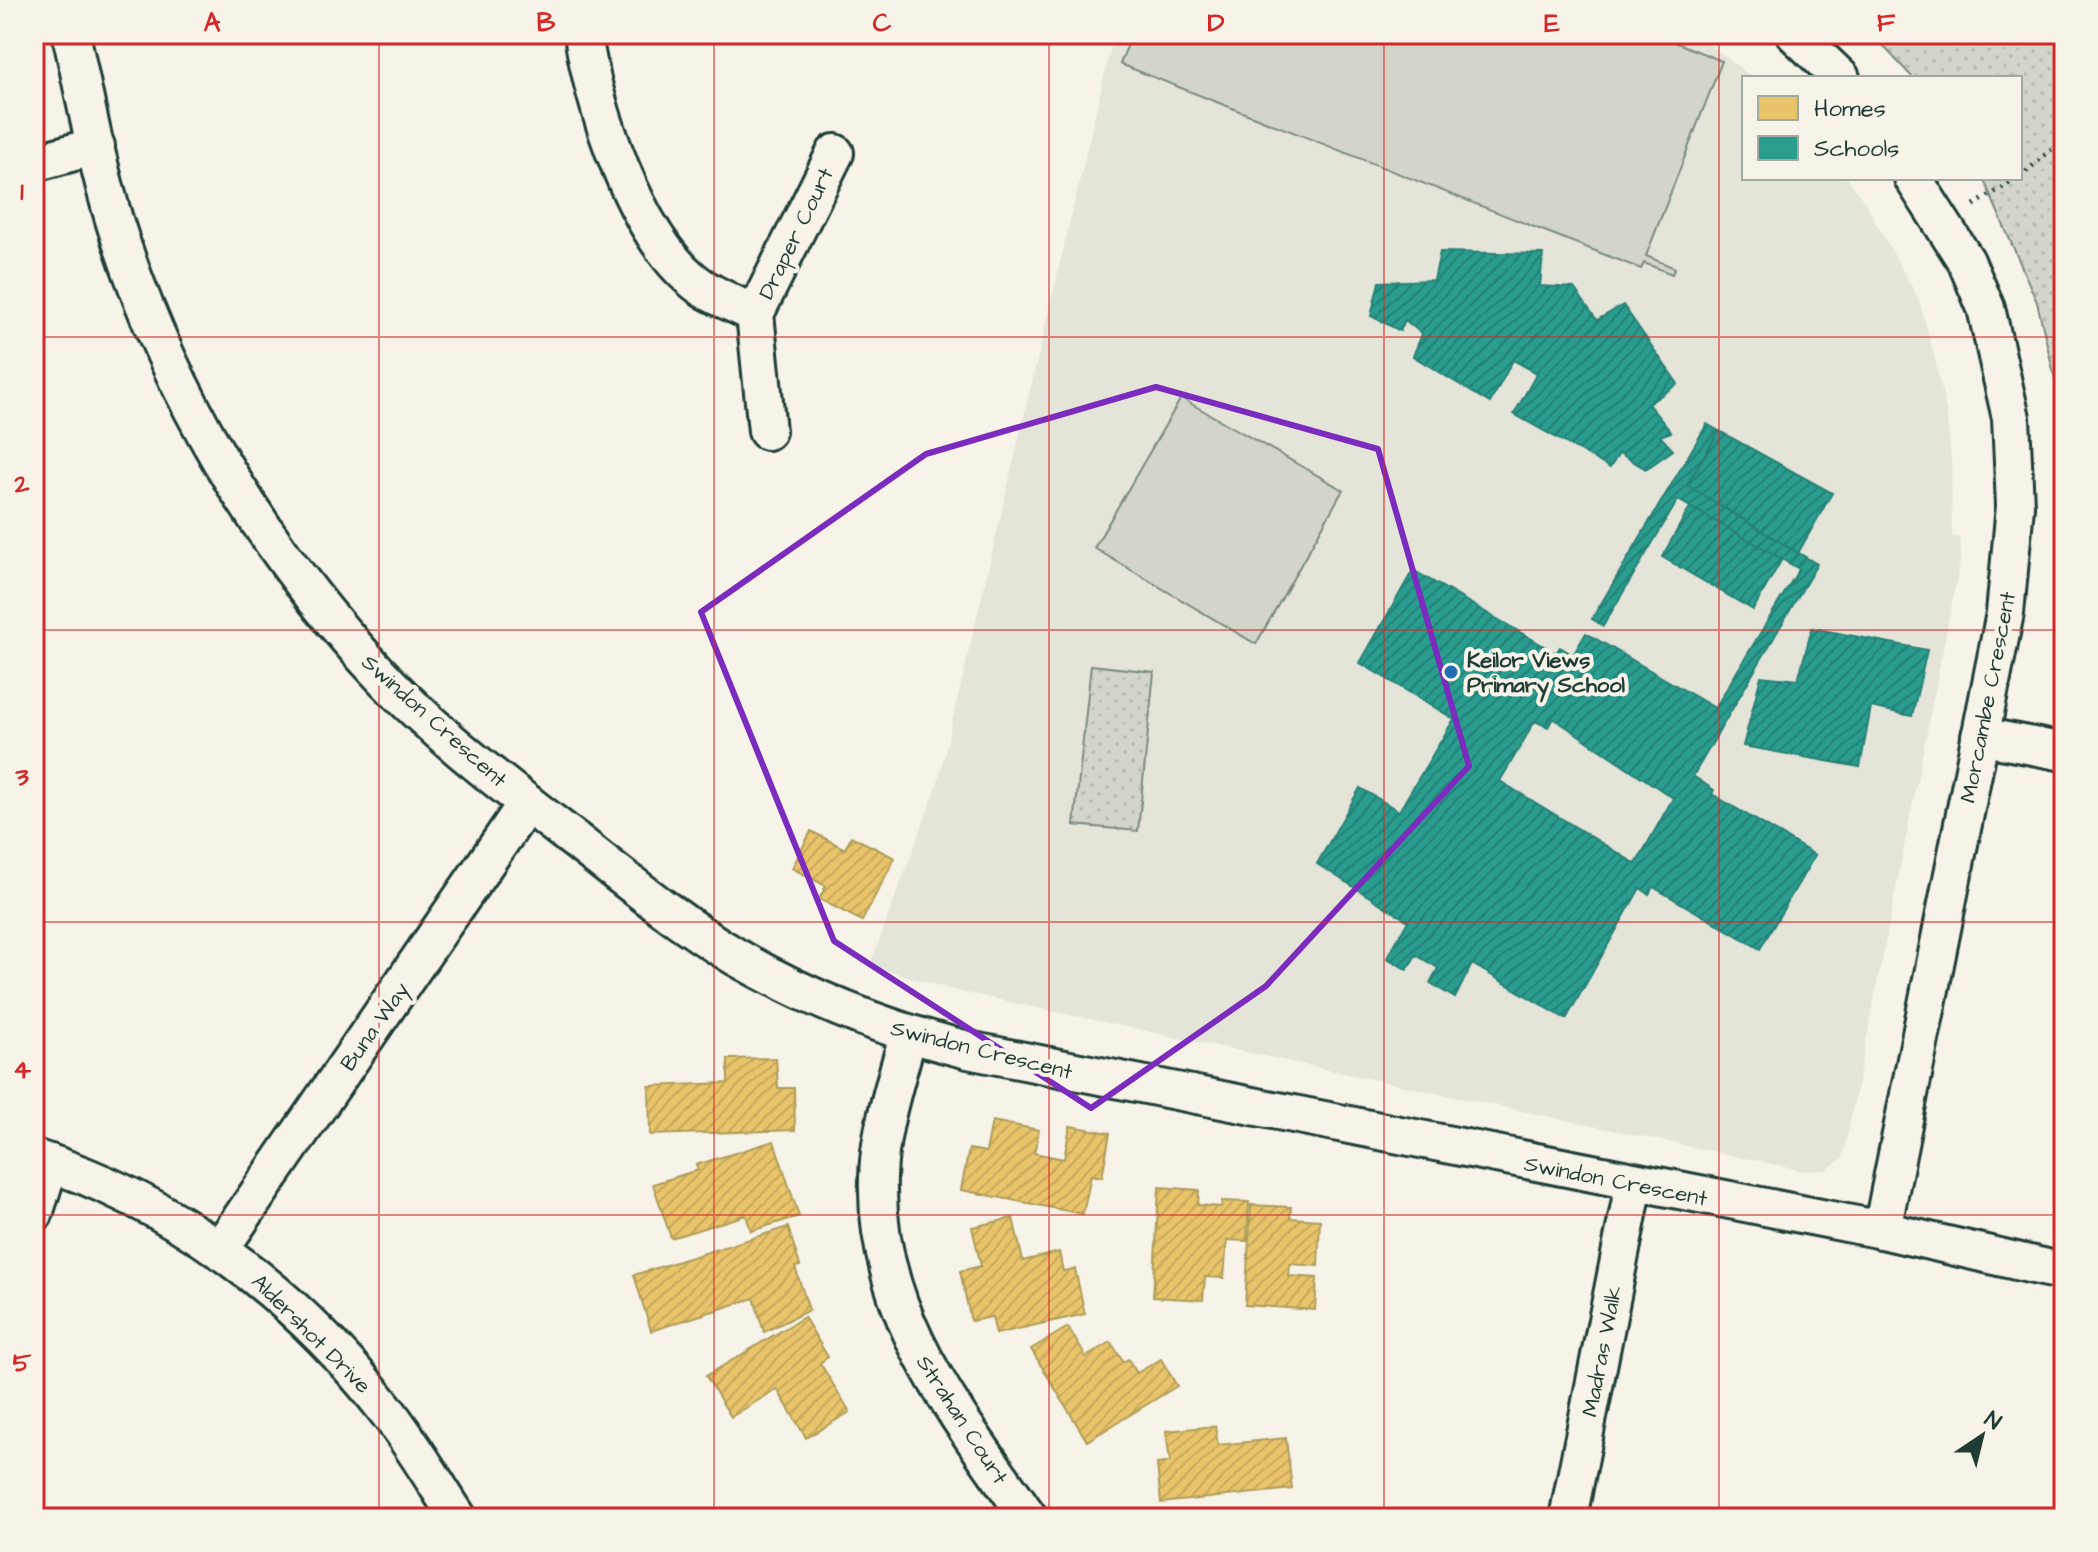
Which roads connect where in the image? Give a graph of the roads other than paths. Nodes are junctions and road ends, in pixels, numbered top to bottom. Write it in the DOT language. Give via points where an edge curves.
graph roads {
  1 [pos="71,34"];
  2 [pos="583,34"];
  3 [pos="1795,34"];
  4 [pos="1839,76"];
  5 [pos="96,146"];
  6 [pos="835,153"];
  7 [pos="34,163"];
  8 [pos="1914,180"];
  9 [pos="755,314"];
  10 [pos="767,431"];
  11 [pos="1980,736"];
  12 [pos="2064,752"];
  13 [pos="527,803"];
  14 [pos="908,1035"];
  15 [pos="42,1160"];
  16 [pos="1634,1184"];
  17 [pos="34,1214"];
  18 [pos="1882,1230"];
  19 [pos="220,1249"];
  20 [pos="2064,1272"];
  21 [pos="458,1518"];
  22 [pos="1029,1518"];
  23 [pos="1568,1518"];
  1 -- 5 [label="street, Swindon Crescent"];
  2 -- 9 [label="street, Draper Court" via="606,132 669,256 696,283"];
  3 -- 4 [label="street"];
  5 -- 7 [label="street"];
  5 -- 13 [label="street, Swindon Crescent" via="115,222 178,380 271,542 380,674"];
  6 -- 9 [label="street, Draper Court"];
  8 -- 11 [label="street, Morcambe Crescent" via="1966,261 1986,308 2007,394 2015,506 2010,577"];
  9 -- 10 [label="street, Draper Court"];
  11 -- 12 [label="street"];
  11 -- 18 [label="street, Morcambe Crescent"];
  13 -- 14 [label="street, Swindon Crescent" via="660,906 736,957 811,996"];
  13 -- 19 [label="street, Buna Way"];
  14 -- 16 [label="street, Swindon Crescent"];
  14 -- 22 [label="street, Strahan Court" via="884,1124 878,1177 879,1223 890,1277 931,1376"];
  15 -- 17 [label="street"];
  15 -- 19 [label="street, Aldershot Drive" via="136,1201"];
  16 -- 18 [label="street, Swindon Crescent"];
  16 -- 23 [label="street, Madras Walk"];
  18 -- 20 [label="street, Swindon Crescent"];
  19 -- 21 [label="street, Aldershot Drive" via="280,1295 336,1351 384,1408"];
}
